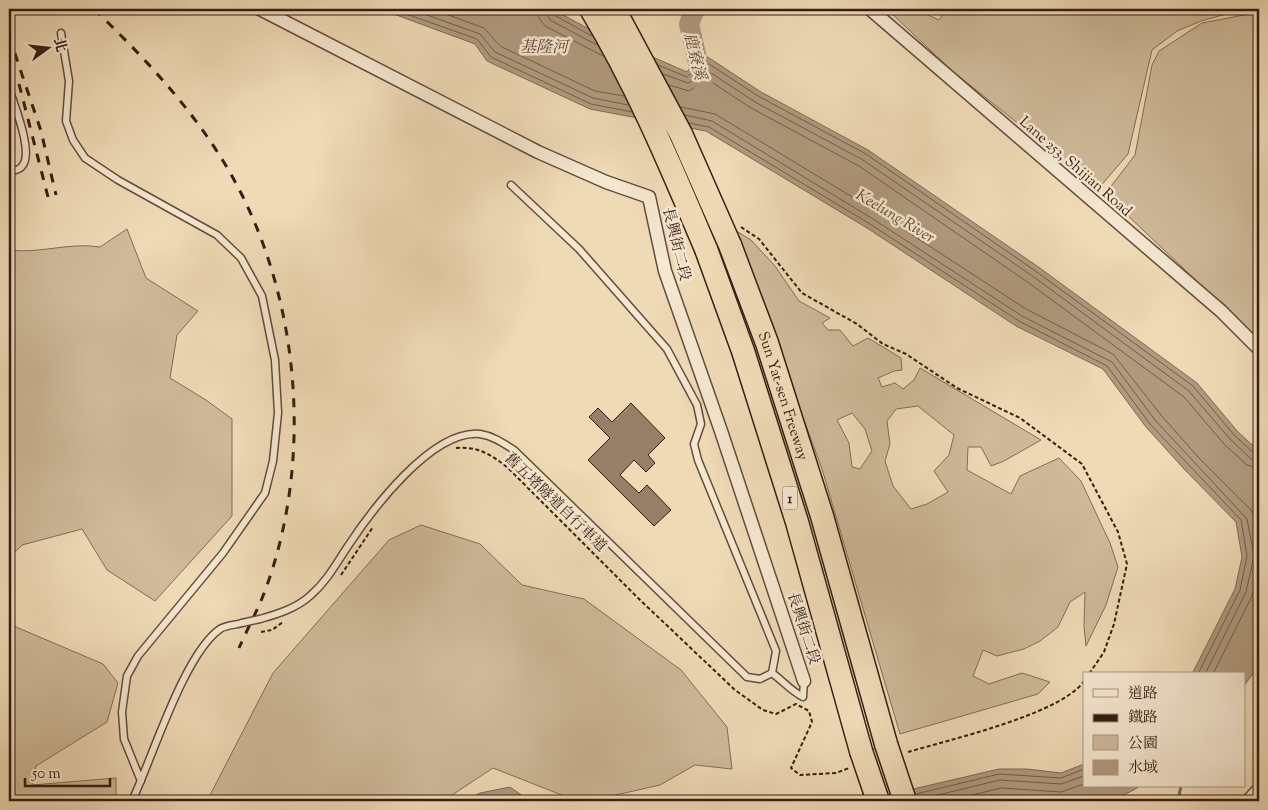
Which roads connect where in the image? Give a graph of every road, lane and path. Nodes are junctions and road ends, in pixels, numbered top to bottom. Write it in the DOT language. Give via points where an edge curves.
graph roads {
  1 [pos="260,9"];
  2 [pos="591,9"];
  3 [pos="614,9"];
  4 [pos="870,9"];
  5 [pos="61,33"];
  6 [pos="9,88"];
  7 [pos="9,171"];
  8 [pos="511,186"];
  9 [pos="734,235"];
  10 [pos="1259,349"];
  11 [pos="452,449"];
  12 [pos="378,520"];
  13 [pos="335,580"];
  14 [pos="286,619"];
  15 [pos="260,632"];
  16 [pos="1090,672"];
  17 [pos="772,673"];
  18 [pos="804,681"];
  19 [pos="1083,682"];
  20 [pos="908,752"];
  21 [pos="855,759"];
  22 [pos="141,781"];
  23 [pos="1259,789"];
  24 [pos="132,801"];
  25 [pos="878,801"];
  26 [pos="905,801"];
  27 [pos="1248,801"];
  1 -- 18 [label="street, 長興街二段" via="538,152 649,197 665,271"];
  2 -- 21 [label="highway, Sun Yat-sen Freeway / 1, bridge" via="614,47 656,132 706,249 743,351 797,522"];
  3 -- 9 [label="highway, Sun Yat-sen Freeway / 1, bridge"];
  4 -- 10 [label="street, Lane 253, Shijian Road" via="1221,311"];
  5 -- 22 [label="lane" via="69,81 66,121 73,140 85,158 118,180 195,221 241,258 262,296 275,360 278,413 274,461 265,493 223,554 138,656 127,676 122,712 124,739"];
  6 -- 7 [label="lane" via="24,135 26,156 23,165"];
  8 -- 17 [label="lane" via="579,249 667,349 689,387 701,424 694,444 698,460 776,650"];
  9 -- 16 [label="path" via="759,239 802,293 957,388 1020,418 1082,464 1118,532 1127,564 1114,624 1104,652"];
  9 -- 26 [label="highway, Sun Yat-sen Freeway / 1, bridge" via="822,516"];
  11 -- 21 [label="path, 舊五堵隧道自行車道" via="479,449 508,468 638,598 749,700 770,714 796,704 809,711 812,722 791,768 800,775 836,773"];
  12 -- 13 [label="path" via="354,559"];
  14 -- 15 [label="path" via="272,630"];
  17 -- 18 [label="lane" via="803,697"];
  17 -- 22 [label="lane, bridge" via="760,679 747,676 514,450 496,438 479,434 453,439 430,452 384,496 331,574 310,596 284,612 222,628 206,642 186,674"];
  19 -- 20 [label="path" via="1063,699 1040,711"];
  21 -- 25 [label="highway, Sun Yat-sen Freeway / 1, bridge"];
  22 -- 24 [label="lane"];
  23 -- 27 [label="street"];
}
